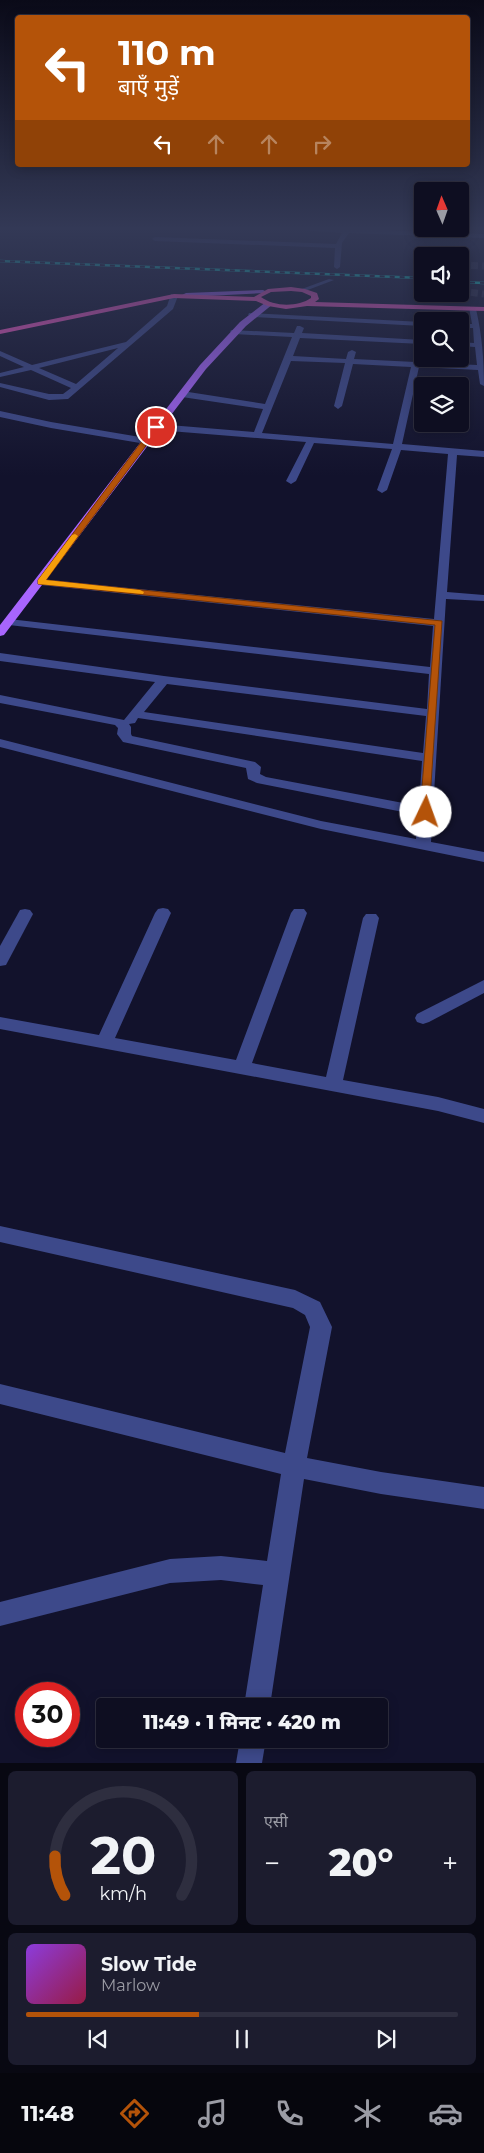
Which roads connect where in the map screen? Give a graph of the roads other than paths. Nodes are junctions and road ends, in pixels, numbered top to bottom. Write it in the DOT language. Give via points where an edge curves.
graph roads {
  1 [pos="100,311"];
  2 [pos="166,311"];
  3 [pos="258,311"];
  4 [pos="473,311"];
  5 [pos="252,316"];
  6 [pos="305,318"];
  7 [pos="414,324"];
  8 [pos="469,326"];
  9 [pos="476,326"];
  10 [pos="0,332"];
  11 [pos="234,332"];
  12 [pos="296,336"];
  13 [pos="355,339"];
  14 [pos="414,342"];
  15 [pos="128,343"];
  16 [pos="469,344"];
  17 [pos="478,345"];
  18 [pos="0,353"];
  19 [pos="287,358"];
  20 [pos="350,361"];
  21 [pos="414,364"];
  22 [pos="30,367"];
  23 [pos="415,367"];
  24 [pos="466,367"];
  25 [pos="482,368"];
  26 [pos="0,374"];
  27 [pos="484,384"];
  28 [pos="0,385"];
  29 [pos="76,387"];
  30 [pos="182,394"];
  31 [pos="338,406"];
  32 [pos="268,407"];
  33 [pos="0,414"];
  34 [pos="156,427"];
  35 [pos="257,435"];
  36 [pos="311,440"];
  37 [pos="146,441"];
  38 [pos="397,447"];
  39 [pos="453,452"];
  40 [pos="484,454"];
  41 [pos="291,482"];
  42 [pos="382,490"];
  43 [pos="41,582"];
  44 [pos="441,595"];
  45 [pos="484,598"];
  46 [pos="9,622"];
  47 [pos="439,623"];
  48 [pos="0,633"];
  49 [pos="0,657"];
  50 [pos="436,671"];
  51 [pos="164,680"];
  52 [pos="0,699"];
  53 [pos="432,713"];
  54 [pos="135,714"];
  55 [pos="124,727"];
  56 [pos="0,744"];
  57 [pos="428,758"];
  58 [pos="426,812"];
  59 [pos="423,846"];
  60 [pos="484,857"];
  61 [pos="163,913"];
  62 [pos="299,913"];
  63 [pos="24,914"];
  64 [pos="371,918"];
  65 [pos="0,961"];
  66 [pos="484,986"];
  67 [pos="423,1018"];
  68 [pos="0,1023"];
  69 [pos="104,1042"];
  70 [pos="242,1068"];
  71 [pos="333,1085"];
  72 [pos="484,1116"];
  73 [pos="0,1234"];
  74 [pos="0,1394"];
  75 [pos="294,1466"];
  76 [pos="484,1498"];
  77 [pos="278,1575"];
  78 [pos="0,1614"];
  79 [pos="259,1698"];
  80 [pos="251,1748"];
  81 [pos="249,1763"];
  1 -- 10 [label="highway"];
  2 -- 15 [label="street"];
  3 -- 5 [label="main road"];
  4 -- 9 [label="street"];
  5 -- 6 [label="street"];
  5 -- 11 [label="main road"];
  6 -- 7 [label="street"];
  6 -- 12 [label="street"];
  8 -- 9 [label="street"];
  9 -- 17 [label="street"];
  11 -- 12 [label="street"];
  11 -- 30 [label="main road"];
  12 -- 13 [label="street"];
  12 -- 19 [label="street"];
  13 -- 14 [label="street"];
  13 -- 20 [label="street"];
  15 -- 22 [label="street"];
  15 -- 29 [label="street"];
  16 -- 17 [label="street"];
  17 -- 25 [label="street"];
  18 -- 22 [label="street"];
  19 -- 20 [label="street"];
  19 -- 32 [label="street"];
  20 -- 21 [label="street"];
  20 -- 31 [label="street"];
  22 -- 26 [label="street"];
  22 -- 29 [label="street"];
  23 -- 38 [label="street"];
  24 -- 25 [label="street"];
  25 -- 27 [label="street"];
  28 -- 29 [label="street" via="56,398 65,397"];
  30 -- 32 [label="street"];
  30 -- 34 [label="main road"];
  32 -- 35 [label="street"];
  33 -- 37 [label="street"];
  34 -- 35 [label="street"];
  34 -- 37 [label="main road"];
  35 -- 36 [label="street"];
  36 -- 38 [label="street"];
  36 -- 41 [label="street"];
  37 -- 43 [label="main road"];
  38 -- 39 [label="street"];
  38 -- 42 [label="street"];
  39 -- 40 [label="street"];
  39 -- 44 [label="street"];
  43 -- 46 [label="main road"];
  43 -- 47 [label="street"];
  44 -- 45 [label="street"];
  44 -- 47 [label="street"];
  46 -- 48 [label="main road"];
  46 -- 50 [label="street"];
  47 -- 50 [label="street"];
  49 -- 51 [label="street"];
  50 -- 53 [label="street"];
  51 -- 53 [label="street"];
  51 -- 54 [label="street"];
  52 -- 55 [label="street" via="119,722"];
  53 -- 57 [label="street"];
  54 -- 55 [label="street"];
  54 -- 57 [label="street"];
  55 -- 58 [label="street" via="128,739 250,765 254,767 254,776 262,780"];
  56 -- 59 [label="street" via="321,824"];
  57 -- 58 [label="street"];
  58 -- 59 [label="street"];
  59 -- 60 [label="street"];
  61 -- 69 [label="street"];
  62 -- 70 [label="street"];
  63 -- 65 [label="street"];
  64 -- 71 [label="street"];
  66 -- 67 [label="street"];
  68 -- 69 [label="street"];
  69 -- 70 [label="street"];
  70 -- 71 [label="street"];
  71 -- 72 [label="street" via="438,1104"];
  73 -- 75 [label="street" via="308,1304 318,1313 321,1327"];
  74 -- 75 [label="street"];
  75 -- 76 [label="street"];
  75 -- 77 [label="street"];
  77 -- 78 [label="street" via="221,1568 170,1570"];
  77 -- 79 [label="street"];
  80 -- 81 [label="street"];
}
